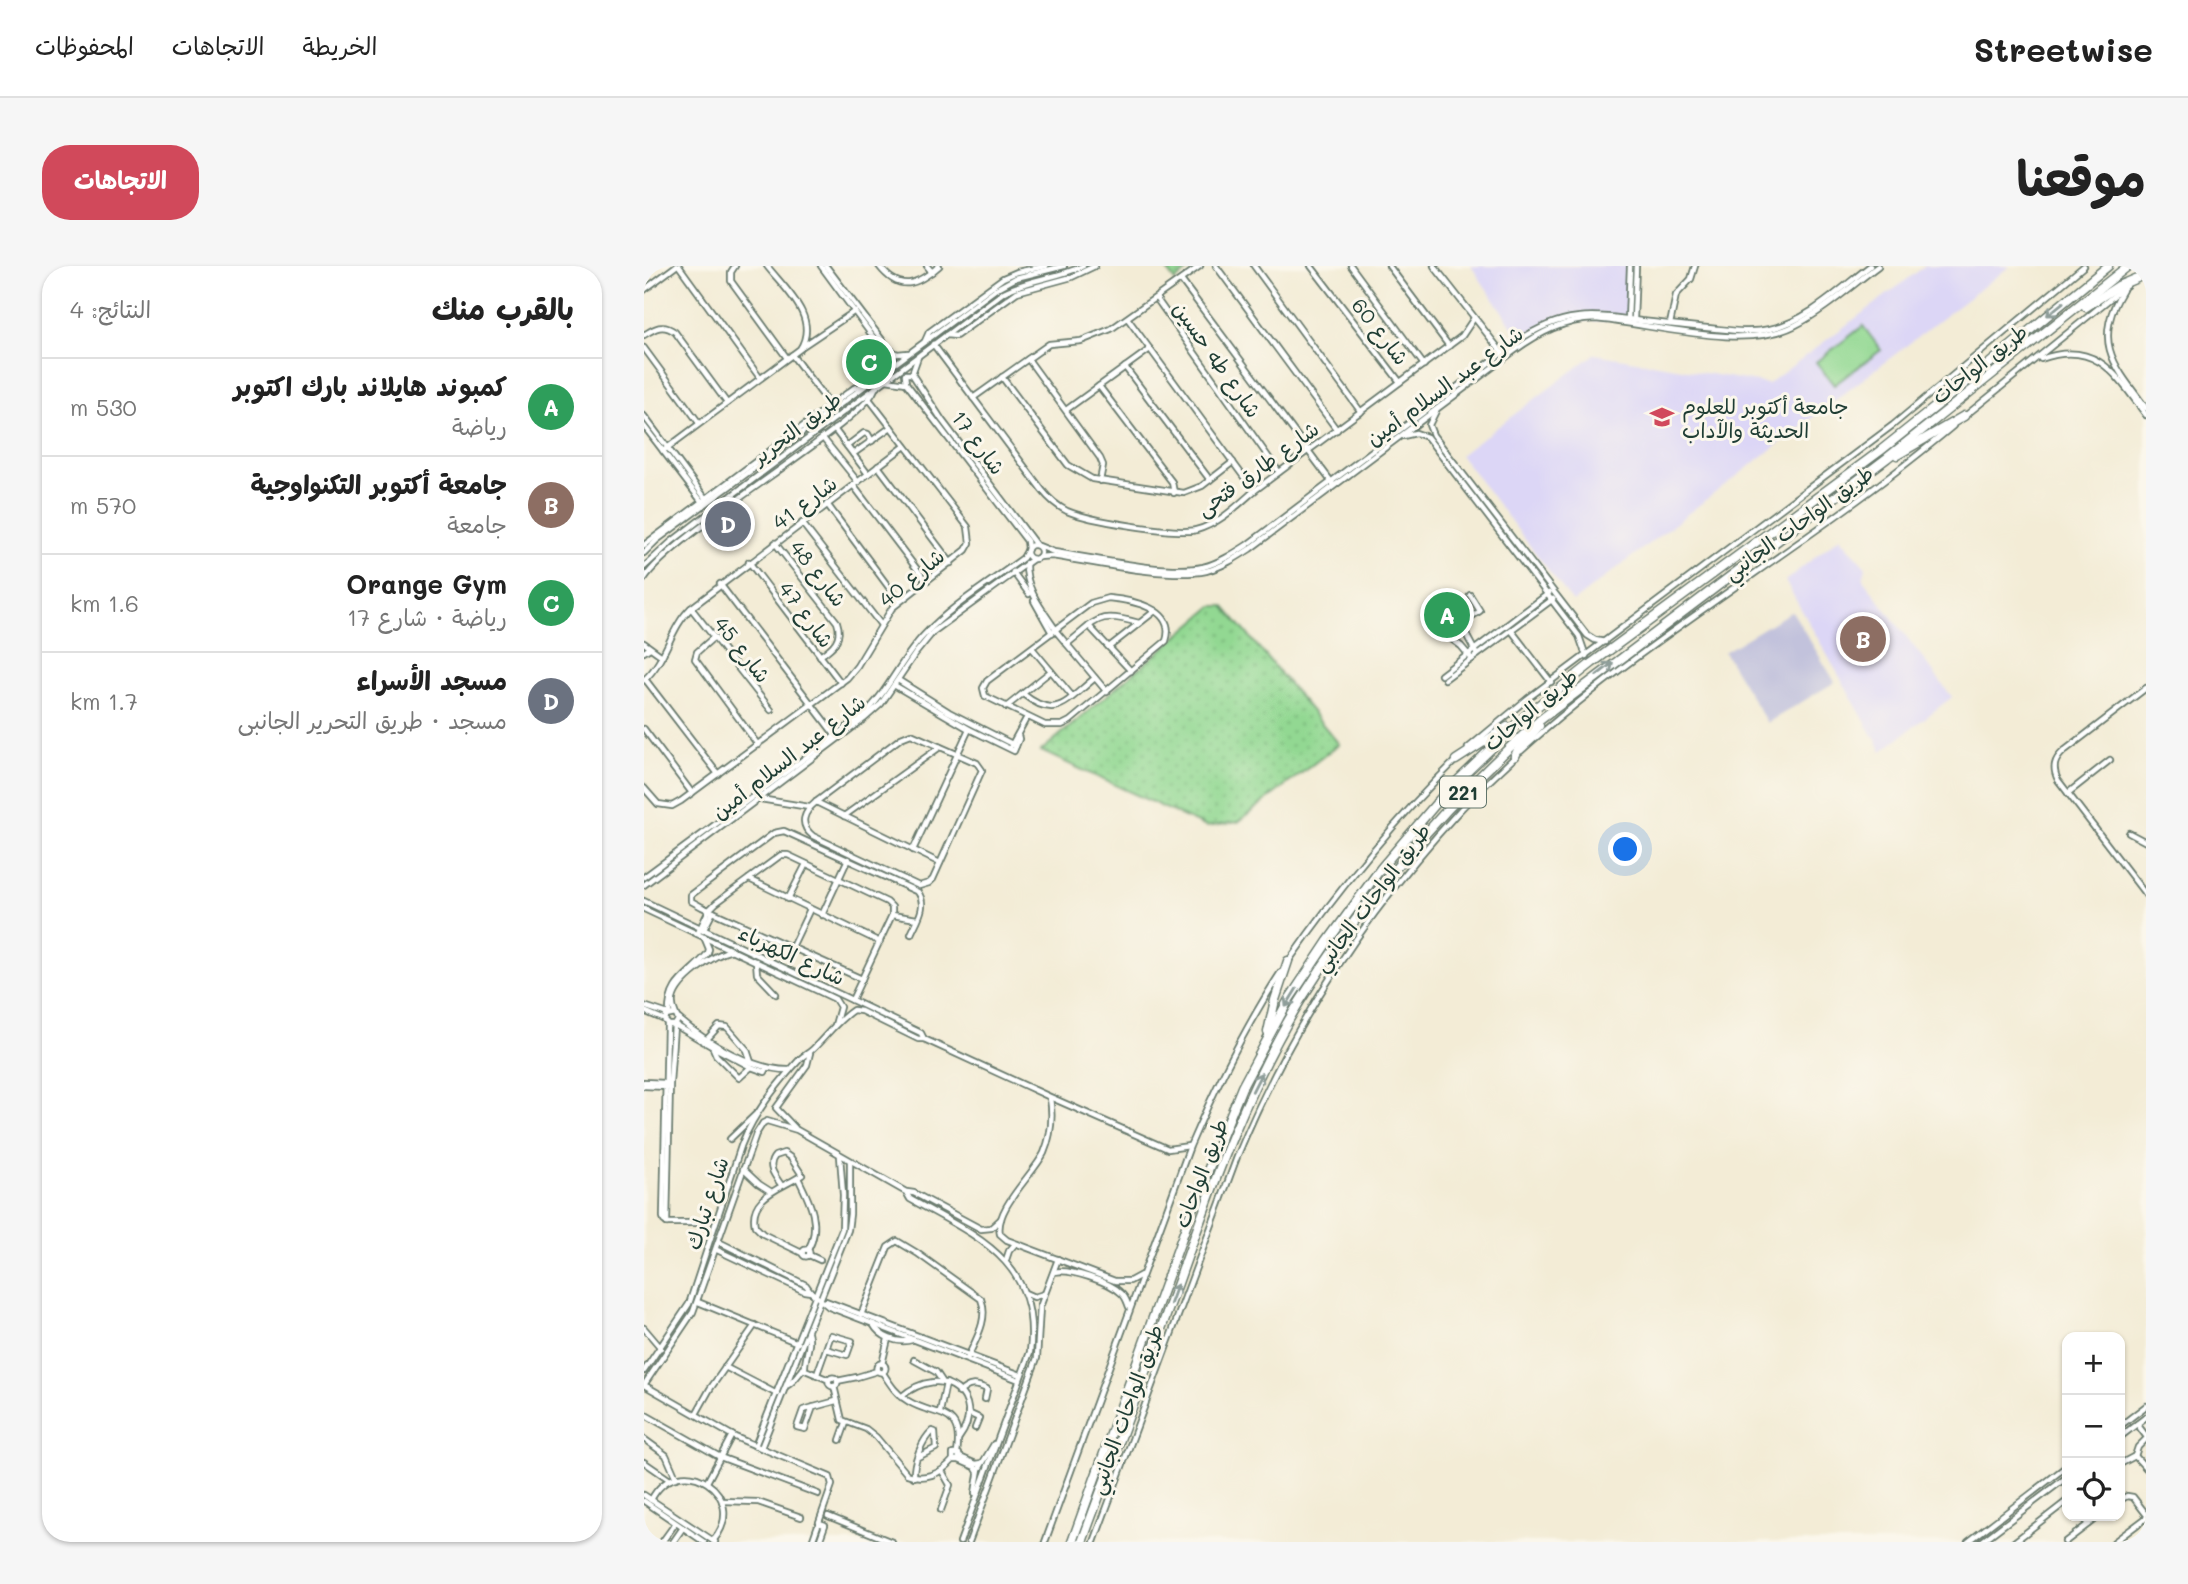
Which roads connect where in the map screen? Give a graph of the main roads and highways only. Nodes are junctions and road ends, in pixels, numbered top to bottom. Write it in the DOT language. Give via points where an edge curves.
graph roads {
  1 [pos="2108,266"];
  2 [pos="2128,266"];
  3 [pos="2137,278"];
  4 [pos="2070,314"];
  5 [pos="1964,416"];
  6 [pos="1887,458"];
  7 [pos="1690,592"];
  8 [pos="1697,600"];
  9 [pos="1677,601"];
  10 [pos="1682,611"];
  11 [pos="1525,716"];
  12 [pos="1540,720"];
  13 [pos="1515,757"];
  14 [pos="1456,760"];
  15 [pos="1288,961"];
  16 [pos="1266,1041"];
  17 [pos="1072,1542"];
  18 [pos="1082,1542"];
  1 -- 7 [label="highway, طريق الواحات / 221, one-way" via="1880,451"];
  2 -- 4 [label="highway, طريق الواحات / 221"];
  3 -- 4 [label="highway"];
  4 -- 6 [label="highway, طريق الواحات / 221"];
  5 -- 6 [label="highway"];
  6 -- 8 [label="highway, طريق الواحات / 221"];
  7 -- 8 [label="highway"];
  7 -- 9 [label="highway, طريق الواحات / 221"];
  8 -- 10 [label="highway, طريق الواحات / 221"];
  9 -- 10 [label="highway"];
  9 -- 11 [label="highway, طريق الواحات / 221"];
  12 -- 10 [label="highway, طريق الواحات / 221, one-way"];
  11 -- 14 [label="highway"];
  11 -- 16 [label="highway, طريق الواحات / 221, one-way" via="1446,792 1381,868 1321,951"];
  12 -- 13 [label="highway"];
  18 -- 12 [label="highway, طريق الواحات / 221, one-way" via="1223,1160 1289,1021 1391,873 1457,798"];
  15 -- 16 [label="highway"];
  16 -- 17 [label="highway, طريق الواحات / 221" via="1198,1195"];
}
